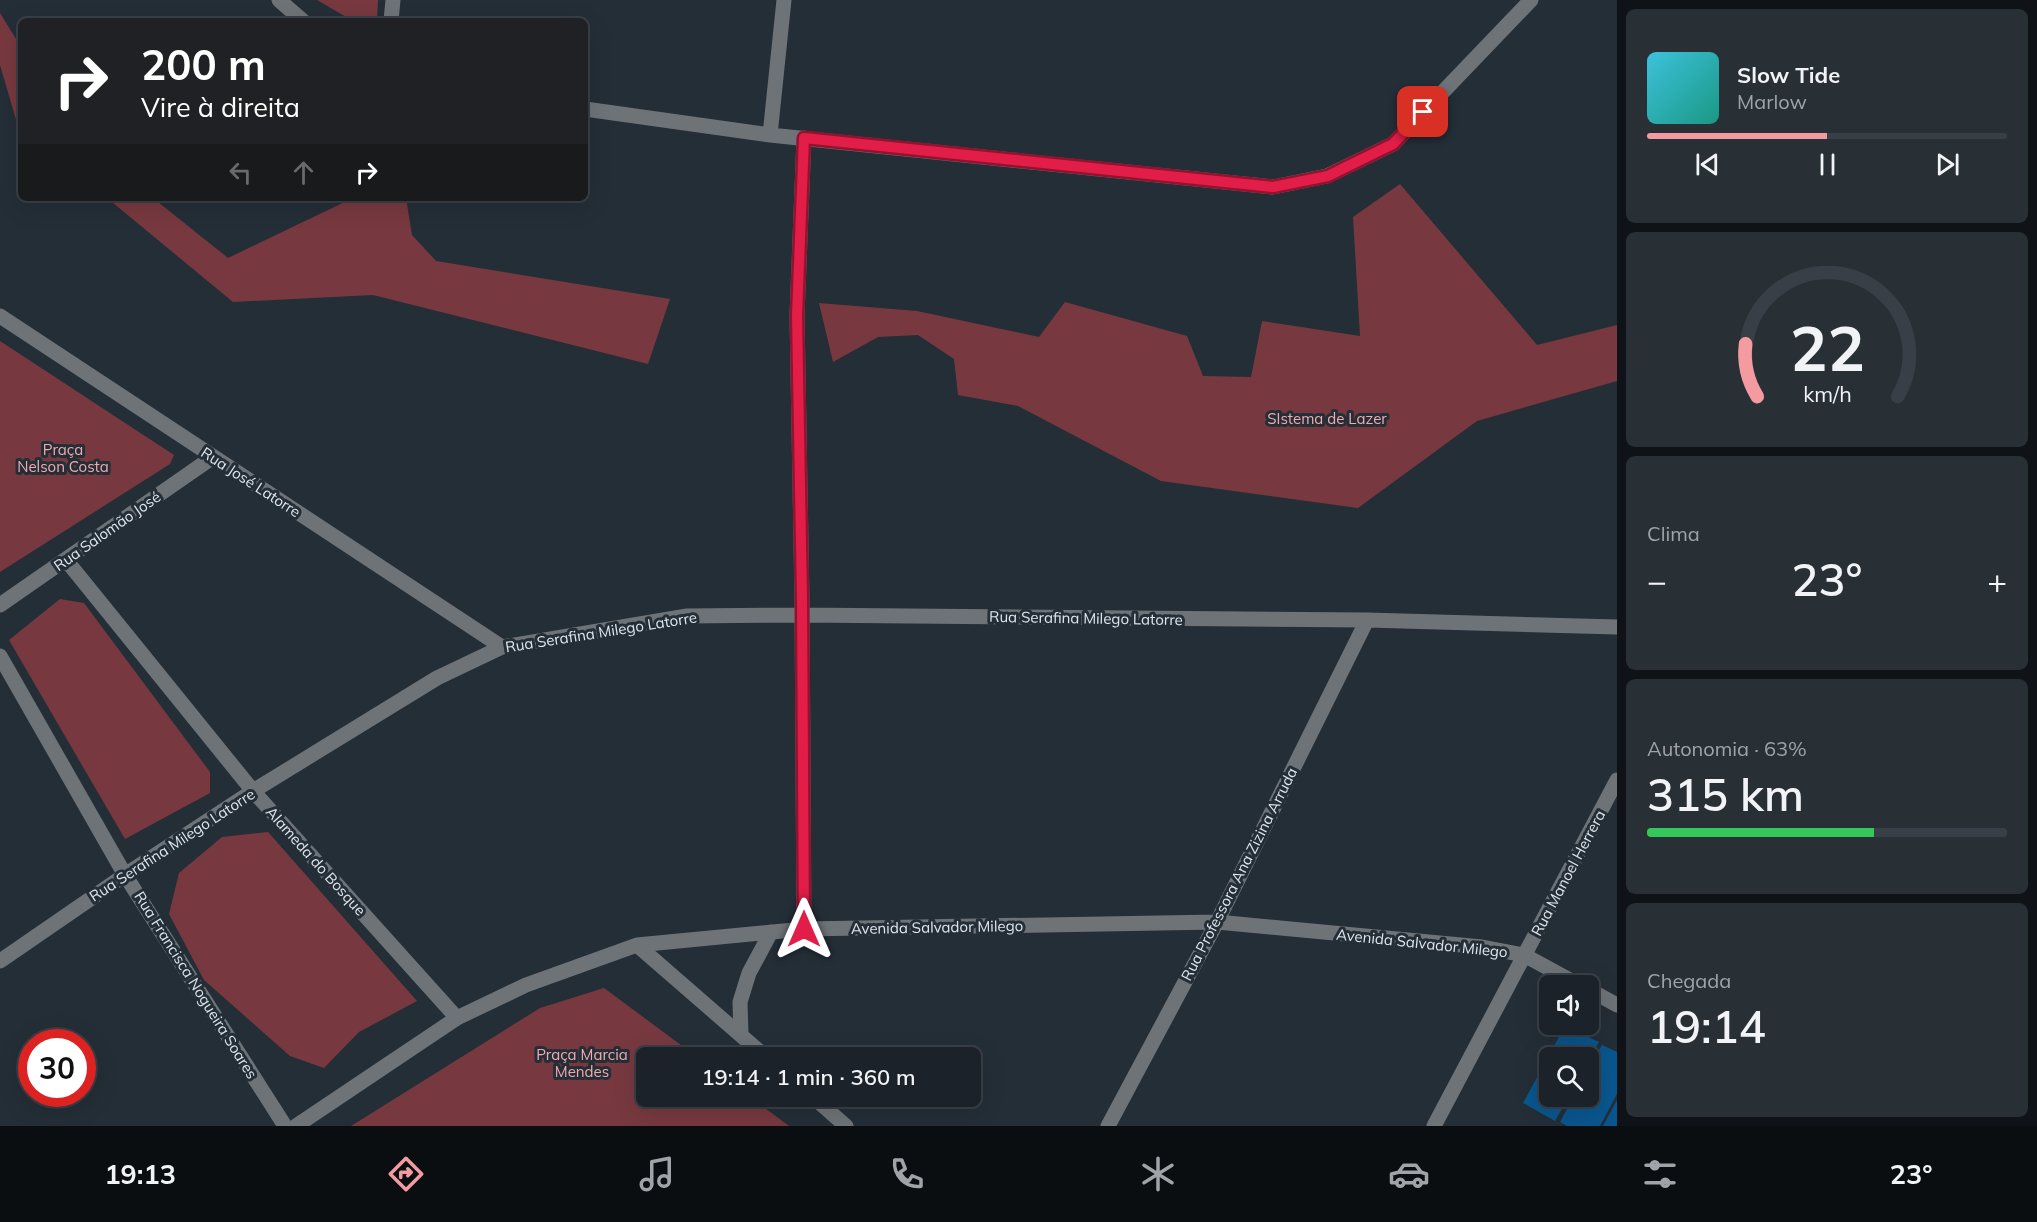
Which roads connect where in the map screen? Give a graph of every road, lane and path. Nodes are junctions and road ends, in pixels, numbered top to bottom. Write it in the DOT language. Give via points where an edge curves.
graph roads {
  1 [pos="279,0"];
  2 [pos="393,0"];
  3 [pos="784,0"];
  4 [pos="1531,0"];
  5 [pos="300,18"];
  6 [pos="391,18"];
  7 [pos="588,109"];
  8 [pos="770,135"];
  9 [pos="804,138"];
  10 [pos="0,316"];
  11 [pos="213,457"];
  12 [pos="66,560"];
  13 [pos="0,605"];
  14 [pos="802,615"];
  15 [pos="1367,620"];
  16 [pos="1617,627"];
  17 [pos="502,647"];
  18 [pos="0,656"];
  19 [pos="1617,780"];
  20 [pos="253,791"];
  21 [pos="125,875"];
  22 [pos="1217,922"];
  23 [pos="804,929"];
  24 [pos="771,932"];
  25 [pos="636,945"];
  26 [pos="1524,956"];
  27 [pos="0,961"];
  28 [pos="1560,975"];
  29 [pos="1599,995"];
  30 [pos="1617,1005"];
  31 [pos="457,1018"];
  32 [pos="741,1035"];
  33 [pos="755,1047"];
  34 [pos="824,1107"];
  35 [pos="285,1126"];
  36 [pos="296,1126"];
  37 [pos="846,1126"];
  38 [pos="1108,1126"];
  39 [pos="1434,1126"];
  1 -- 5 [label="street"];
  2 -- 6 [label="street"];
  3 -- 8 [label="street"];
  4 -- 9 [label="street" via="1393,144 1328,176 1273,187"];
  7 -- 8 [label="street"];
  8 -- 9 [label="street"];
  9 -- 14 [label="street" via="797,315"];
  10 -- 11 [label="street, Rua José Latorre"];
  11 -- 12 [label="street, Rua Salomão José"];
  11 -- 17 [label="street, Rua José Latorre"];
  12 -- 13 [label="street, Rua Salomão José"];
  12 -- 20 [label="street, Alameda do Bosque"];
  14 -- 15 [label="street, Rua Serafina Milego Latorre"];
  14 -- 17 [label="street, Rua Serafina Milego Latorre" via="687,616"];
  14 -- 23 [label="street"];
  15 -- 16 [label="street, Rua Serafina Milego Latorre"];
  15 -- 22 [label="street, Rua Professora Ana Zizina Arruda"];
  17 -- 20 [label="street, Rua Serafina Milego Latorre" via="437,678"];
  18 -- 21 [label="street, Rua Francisca Nogueira Soares"];
  19 -- 26 [label="street, Rua Manoel Herrera"];
  20 -- 21 [label="street, Rua Serafina Milego Latorre"];
  20 -- 31 [label="street, Alameda do Bosque"];
  21 -- 27 [label="street, Rua Serafina Milego Latorre"];
  21 -- 35 [label="street, Rua Francisca Nogueira Soares"];
  22 -- 23 [label="street, Avenida Salvador Milego"];
  22 -- 26 [label="street, Avenida Salvador Milego" via="1482,947"];
  22 -- 38 [label="street, Rua Professora Ana Zizina Arruda"];
  23 -- 24 [label="street, Avenida Salvador Milego"];
  24 -- 25 [label="street, Avenida Salvador Milego"];
  24 -- 32 [label="street" via="749,973 740,1002"];
  25 -- 31 [label="street, Avenida Salvador Milego" via="526,985"];
  25 -- 32 [label="street"];
  26 -- 28 [label="street, Avenida Salvador Milego"];
  26 -- 39 [label="street, Rua Manoel Herrera"];
  29 -- 30 [label="street"];
  31 -- 36 [label="street, Avenida Salvador Milego"];
  32 -- 33 [label="street"];
  34 -- 37 [label="street"];
}
